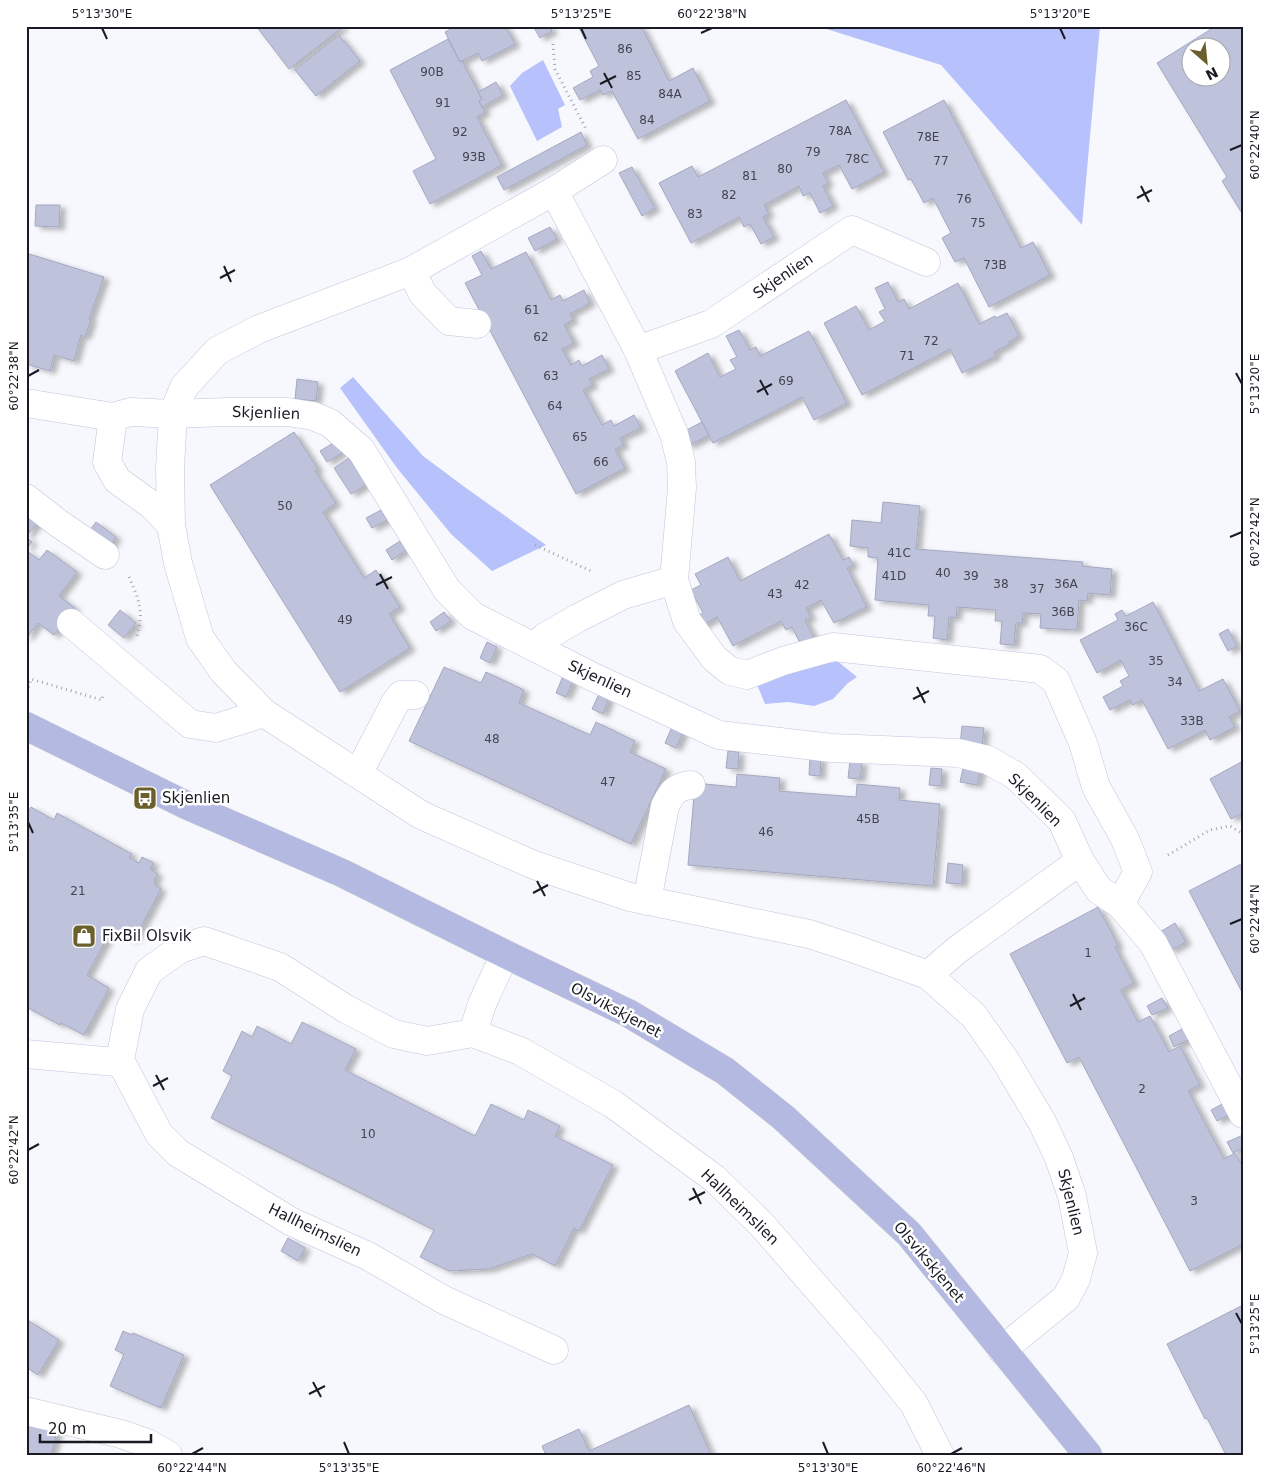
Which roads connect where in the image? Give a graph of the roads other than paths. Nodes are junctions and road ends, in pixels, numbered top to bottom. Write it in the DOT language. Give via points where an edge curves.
graph roads {
  1 [pos="603,160"];
  2 [pos="554,191"];
  3 [pos="926,262"];
  4 [pos="410,271"];
  5 [pos="477,324"];
  6 [pos="638,350"];
  7 [pos="26,403"];
  8 [pos="173,414"];
  9 [pos="113,417"];
  10 [pos="26,498"];
  11 [pos="171,525"];
  12 [pos="105,555"];
  13 [pos="674,580"];
  14 [pos="71,623"];
  15 [pos="534,648"];
  16 [pos="415,695"];
  17 [pos="264,713"];
  18 [pos="26,726"];
  19 [pos="358,774"];
  20 [pos="691,785"];
  21 [pos="1080,861"];
  22 [pos="647,900"];
  23 [pos="1120,904"];
  24 [pos="505,954"];
  25 [pos="928,975"];
  26 [pos="473,1034"];
  27 [pos="26,1054"];
  28 [pos="120,1060"];
  29 [pos="1243,1114"];
  30 [pos="554,1350"];
  31 [pos="1002,1350"];
  32 [pos="26,1411"];
  33 [pos="168,1455"];
  34 [pos="940,1455"];
  35 [pos="1088,1455"];
  1 -- 2 [label="street, Skjenlien"];
  2 -- 4 [label="street, Skjenlien"];
  2 -- 6 [label="street"];
  3 -- 6 [label="street, Skjenlien" via="852,230 711,324"];
  4 -- 5 [label="street" via="423,294 449,321"];
  4 -- 8 [label="street, Skjenlien" via="259,329 217,351 184,387"];
  6 -- 13 [label="street" via="674,434 681,462 682,488"];
  7 -- 9 [label="street, Skjenlien"];
  8 -- 9 [label="street, Skjenlien" via="131,412"];
  8 -- 11 [label="street, Skjenlien"];
  8 -- 15 [label="street, Skjenlien" via="288,412 330,423 361,450 447,590 473,616"];
  9 -- 11 [label="street" via="107,462 110,468 117,480 153,506"];
  10 -- 12 [label="street"];
  11 -- 17 [label="street, Skjenlien" via="178,563 200,638 223,671"];
  13 -- 15 [label="street" via="623,595 545,637"];
  13 -- 23 [label="street" via="687,622 714,658 730,671 747,674 833,647 1040,669 1056,681 1083,743 1096,787 1125,839 1138,872"];
  14 -- 17 [label="street" via="190,724 216,728"];
  15 -- 21 [label="street, Skjenlien" via="719,736 832,748 958,753 988,760 1016,776 1062,822"];
  16 -- 19 [label="street" via="401,695 395,703"];
  17 -- 19 [label="street, Skjenlien"];
  18 -- 24 [label="main road, Olsvikskjenet" via="186,805 342,873"];
  19 -- 22 [label="street, Skjenlien" via="422,815 526,861"];
  20 -- 22 [label="street" via="681,786 672,793 665,806"];
  21 -- 23 [label="street, Skjenlien" via="1099,890"];
  21 -- 25 [label="street" via="957,950"];
  22 -- 25 [label="street, Skjenlien" via="809,934"];
  23 -- 29 [label="street, Skjenlien" via="1153,943"];
  24 -- 26 [label="street" via="482,1004"];
  24 -- 31 [label="main road, Olsvikskjenet" via="628,1013 725,1071 784,1118 909,1234"];
  25 -- 31 [label="street, Skjenlien" via="974,1016 1005,1060 1042,1122 1072,1196 1083,1253 1076,1279 1066,1298"];
  26 -- 28 [label="street, Hallheimslien" via="427,1041 394,1034 346,1009 280,967 204,941 180,949 149,972 130,1009"];
  26 -- 34 [label="street, Hallheimslien" via="520,1051 613,1104 715,1179 762,1225 871,1350 914,1404"];
  27 -- 28 [label="street"];
  28 -- 30 [label="street, Hallheimslien" via="159,1134 178,1152 292,1222 368,1256 444,1300"];
  31 -- 35 [label="main road, Olsvikskjenet"];
  32 -- 33 [label="street" via="121,1434"];
}
